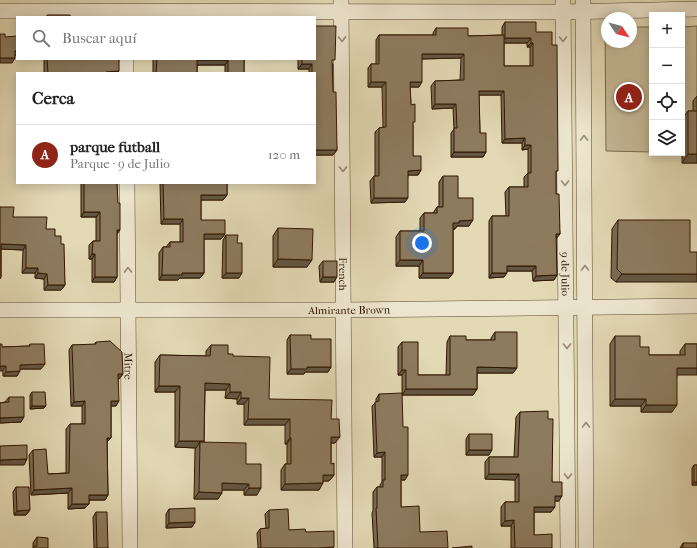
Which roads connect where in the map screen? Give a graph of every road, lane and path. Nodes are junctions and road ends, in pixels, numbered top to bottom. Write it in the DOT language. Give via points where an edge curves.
graph roads {
  1 [pos="341,6"];
  2 [pos="563,6"];
  3 [pos="583,6"];
  4 [pos="125,9"];
  5 [pos="697,9"];
  6 [pos="0,11"];
  7 [pos="126,60"];
  8 [pos="126,72"];
  9 [pos="127,184"];
  10 [pos="697,306"];
  11 [pos="567,307"];
  12 [pos="585,308"];
  13 [pos="128,309"];
  14 [pos="0,310"];
  15 [pos="345,310"];
  16 [pos="130,548"];
  17 [pos="346,548"];
  18 [pos="568,548"];
  19 [pos="586,548"];
  1 -- 2 [label="street"];
  1 -- 4 [label="street"];
  1 -- 15 [label="street, French, one-way"];
  2 -- 3 [label="street"];
  2 -- 11 [label="street, 9 de Julio, one-way"];
  3 -- 5 [label="street"];
  12 -- 3 [label="street, 9 de Julio, one-way"];
  4 -- 6 [label="street"];
  7 -- 8 [label="street"];
  13 -- 9 [label="street, Mitre, one-way"];
  10 -- 12 [label="street, Almirante Brown"];
  11 -- 12 [label="street, Almirante Brown"];
  11 -- 15 [label="street, Almirante Brown"];
  11 -- 18 [label="street, 9 de Julio, one-way"];
  19 -- 12 [label="street, 9 de Julio, one-way"];
  13 -- 14 [label="street, Almirante Brown"];
  13 -- 15 [label="street, Almirante Brown"];
  13 -- 16 [label="street, Mitre"];
  15 -- 17 [label="street, French"];
}
